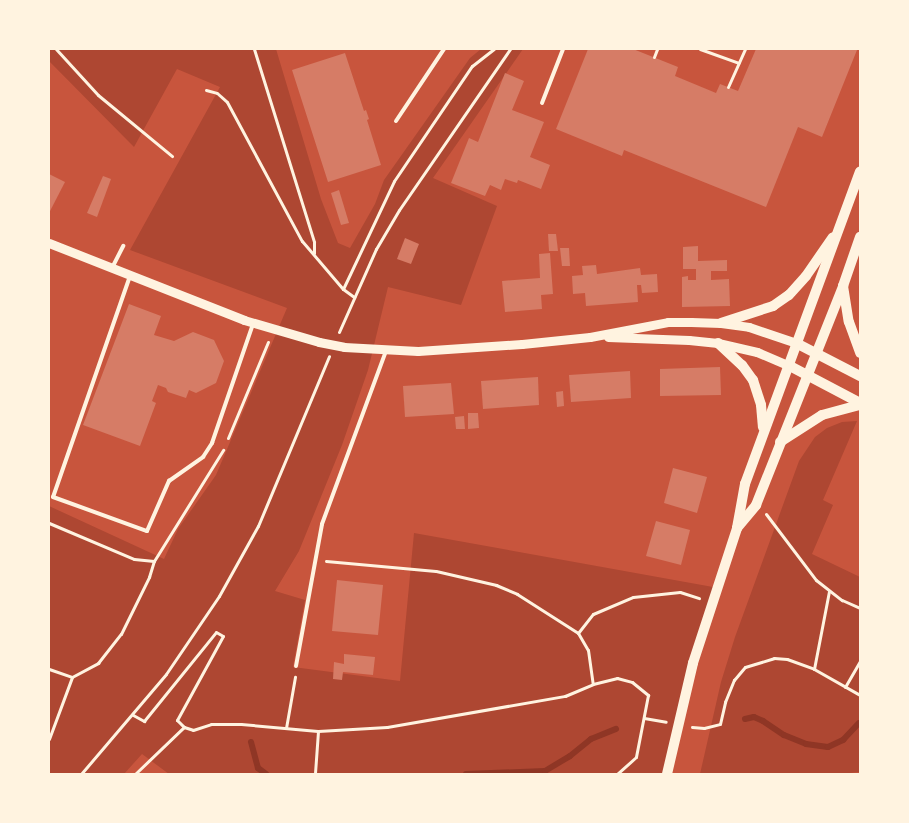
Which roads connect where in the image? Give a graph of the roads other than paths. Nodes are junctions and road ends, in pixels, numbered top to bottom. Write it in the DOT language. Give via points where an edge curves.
graph roads {
  1 [pos="444,49"];
  2 [pos="563,49"];
  3 [pos="542,103"];
  4 [pos="396,122"];
  5 [pos="860,172"];
  6 [pos="840,226"];
  7 [pos="860,237"];
  8 [pos="49,244"];
  9 [pos="123,246"];
  10 [pos="112,270"];
  11 [pos="130,276"];
  12 [pos="843,286"];
  13 [pos="253,323"];
  14 [pos="721,323"];
  15 [pos="590,336"];
  16 [pos="718,343"];
  17 [pos="796,343"];
  18 [pos="386,351"];
  19 [pos="816,352"];
  20 [pos="860,353"];
  21 [pos="788,365"];
  22 [pos="807,374"];
  23 [pos="860,376"];
  24 [pos="860,404"];
  25 [pos="764,430"];
  26 [pos="780,442"];
  27 [pos="737,528"];
  28 [pos="296,666"];
  29 [pos="667,774"];
  1 -- 4 [label="lane"];
  2 -- 3 [label="lane"];
  5 -- 6 [label="main road"];
  6 -- 14 [label="main road" via="789,295 773,306"];
  6 -- 17 [label="main road"];
  7 -- 12 [label="main road"];
  8 -- 10 [label="street"];
  9 -- 10 [label="lane"];
  10 -- 11 [label="street"];
  11 -- 13 [label="street"];
  11 -- 13 [label="lane" via="53,497 146,531 169,481 203,457 212,443"];
  12 -- 19 [label="main road"];
  12 -- 20 [label="main road" via="849,322"];
  13 -- 18 [label="street" via="318,342"];
  14 -- 15 [label="street" via="668,322"];
  14 -- 17 [label="street" via="763,331"];
  15 -- 16 [label="street"];
  15 -- 18 [label="street" via="522,344"];
  16 -- 21 [label="street" via="757,352"];
  16 -- 25 [label="main road" via="753,380"];
  17 -- 19 [label="main road"];
  17 -- 21 [label="main road"];
  18 -- 28 [label="lane" via="322,524"];
  19 -- 22 [label="main road"];
  19 -- 23 [label="main road"];
  21 -- 22 [label="main road"];
  21 -- 25 [label="main road"];
  22 -- 24 [label="main road"];
  22 -- 26 [label="main road"];
  24 -- 26 [label="main road" via="822,415"];
  25 -- 27 [label="main road" via="744,484"];
  26 -- 27 [label="main road" via="756,506"];
  27 -- 29 [label="main road" via="694,663"];
}
